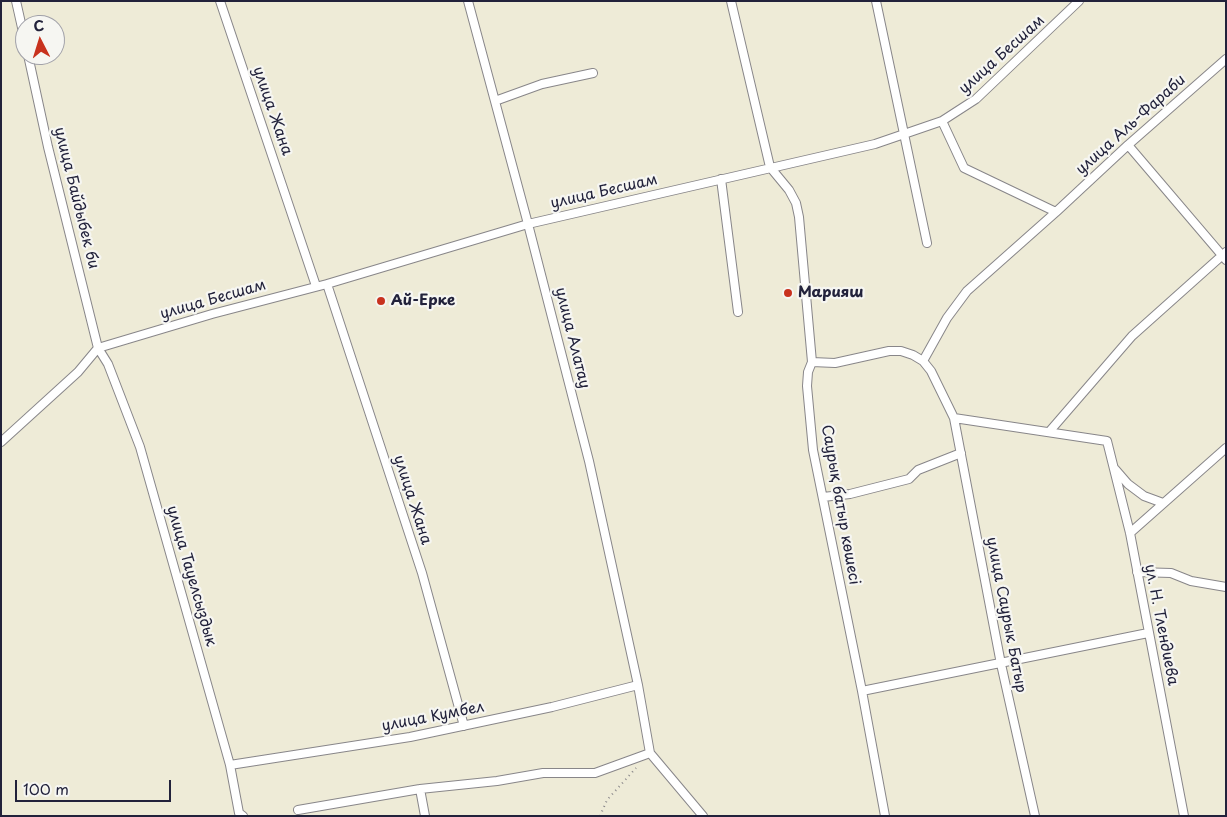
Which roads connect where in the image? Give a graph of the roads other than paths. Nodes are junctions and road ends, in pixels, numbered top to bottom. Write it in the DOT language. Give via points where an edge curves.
graph roads {
  1 [pos="16,1"];
  2 [pos="220,1"];
  3 [pos="468,1"];
  4 [pos="731,1"];
  5 [pos="876,1"];
  6 [pos="1079,1"];
  7 [pos="19,15"];
  8 [pos="1226,59"];
  9 [pos="30,65"];
  10 [pos="593,73"];
  11 [pos="495,102"];
  12 [pos="942,121"];
  13 [pos="905,134"];
  14 [pos="1128,145"];
  15 [pos="770,167"];
  16 [pos="721,179"];
  17 [pos="1056,212"];
  18 [pos="528,224"];
  19 [pos="927,243"];
  20 [pos="1224,256"];
  21 [pos="327,284"];
  22 [pos="316,286"];
  23 [pos="738,312"];
  24 [pos="98,348"];
  25 [pos="923,361"];
  26 [pos="812,362"];
  27 [pos="954,418"];
  28 [pos="1049,432"];
  29 [pos="1,442"];
  30 [pos="1226,448"];
  31 [pos="961,453"];
  32 [pos="1113,467"];
  33 [pos="823,496"];
  34 [pos="1163,503"];
  35 [pos="1130,533"];
  36 [pos="1137,572"];
  37 [pos="1226,587"];
  38 [pos="1148,633"];
  39 [pos="1001,664"];
  40 [pos="638,685"];
  41 [pos="862,691"];
  42 [pos="464,726"];
  43 [pos="650,753"];
  44 [pos="230,765"];
  45 [pos="420,789"];
  46 [pos="298,810"];
  47 [pos="243,816"];
  48 [pos="425,816"];
  49 [pos="703,816"];
  50 [pos="885,816"];
  51 [pos="1035,816"];
  52 [pos="1184,816"];
  1 -- 7 [label="street"];
  2 -- 22 [label="street, улица Жана"];
  3 -- 11 [label="street, улица Алатау"];
  4 -- 15 [label="street, Саурық батыр көшесі"];
  5 -- 13 [label="street"];
  6 -- 12 [label="street, улица Бесшам" via="976,99"];
  8 -- 14 [label="street, улица Аль-Фараби"];
  9 -- 24 [label="street, улица Байдыбек би"];
  10 -- 11 [label="street" via="542,84"];
  11 -- 18 [label="street, улица Алатау"];
  12 -- 13 [label="street, улица Бесшам"];
  12 -- 17 [label="street" via="964,168"];
  13 -- 15 [label="street, улица Бесшам" via="875,144"];
  13 -- 19 [label="street"];
  14 -- 17 [label="street, улица Аль-Фараби"];
  14 -- 20 [label="street"];
  15 -- 16 [label="street, улица Бесшам"];
  15 -- 26 [label="street, Саурық батыр көшесі" via="796,203 800,217"];
  16 -- 18 [label="street, улица Бесшам"];
  16 -- 23 [label="street"];
  17 -- 25 [label="street, улица Аль-Фараби" via="968,291 947,318"];
  18 -- 21 [label="street, улица Бесшам"];
  18 -- 40 [label="street, улица Алатау" via="589,461"];
  20 -- 28 [label="street" via="1132,336"];
  21 -- 22 [label="street, улица Бесшам"];
  21 -- 42 [label="street, улица Жана" via="422,573"];
  22 -- 24 [label="street, улица Бесшам"];
  24 -- 29 [label="street" via="78,372"];
  24 -- 44 [label="street, улица Тауелсыздык" via="108,364 140,447"];
  25 -- 26 [label="street" via="901,351 888,351 835,363"];
  25 -- 27 [label="street, улица Саурык Батыр"];
  26 -- 33 [label="street, Саурық батыр көшесі" via="807,386 813,450"];
  27 -- 28 [label="street"];
  27 -- 31 [label="street, улица Саурык Батыр"];
  28 -- 32 [label="street, ул. Н. Тлендиева" via="1107,441"];
  30 -- 34 [label="street"];
  31 -- 33 [label="street" via="918,470 909,479 850,494"];
  31 -- 39 [label="street, улица Саурык Батыр"];
  32 -- 34 [label="street" via="1144,496"];
  32 -- 35 [label="street, ул. Н. Тлендиева"];
  33 -- 41 [label="street, Саурық батыр көшесі"];
  34 -- 35 [label="street"];
  35 -- 36 [label="street, ул. Н. Тлендиева"];
  36 -- 37 [label="street" via="1171,573 1191,581"];
  36 -- 38 [label="street, ул. Н. Тлендиева"];
  38 -- 39 [label="street"];
  38 -- 52 [label="street, ул. Н. Тлендиева"];
  39 -- 41 [label="street"];
  39 -- 51 [label="street, улица Саурык Батыр"];
  40 -- 42 [label="street, улица Кумбел"];
  40 -- 43 [label="street, улица Алатау"];
  41 -- 50 [label="street, Саурық батыр көшесі"];
  42 -- 44 [label="street, улица Кумбел" via="410,738"];
  43 -- 45 [label="street" via="594,773 542,773"];
  43 -- 49 [label="street"];
  44 -- 47 [label="street, улица Тауелсыздык" via="239,813"];
  45 -- 46 [label="street"];
  45 -- 48 [label="street"];
}
